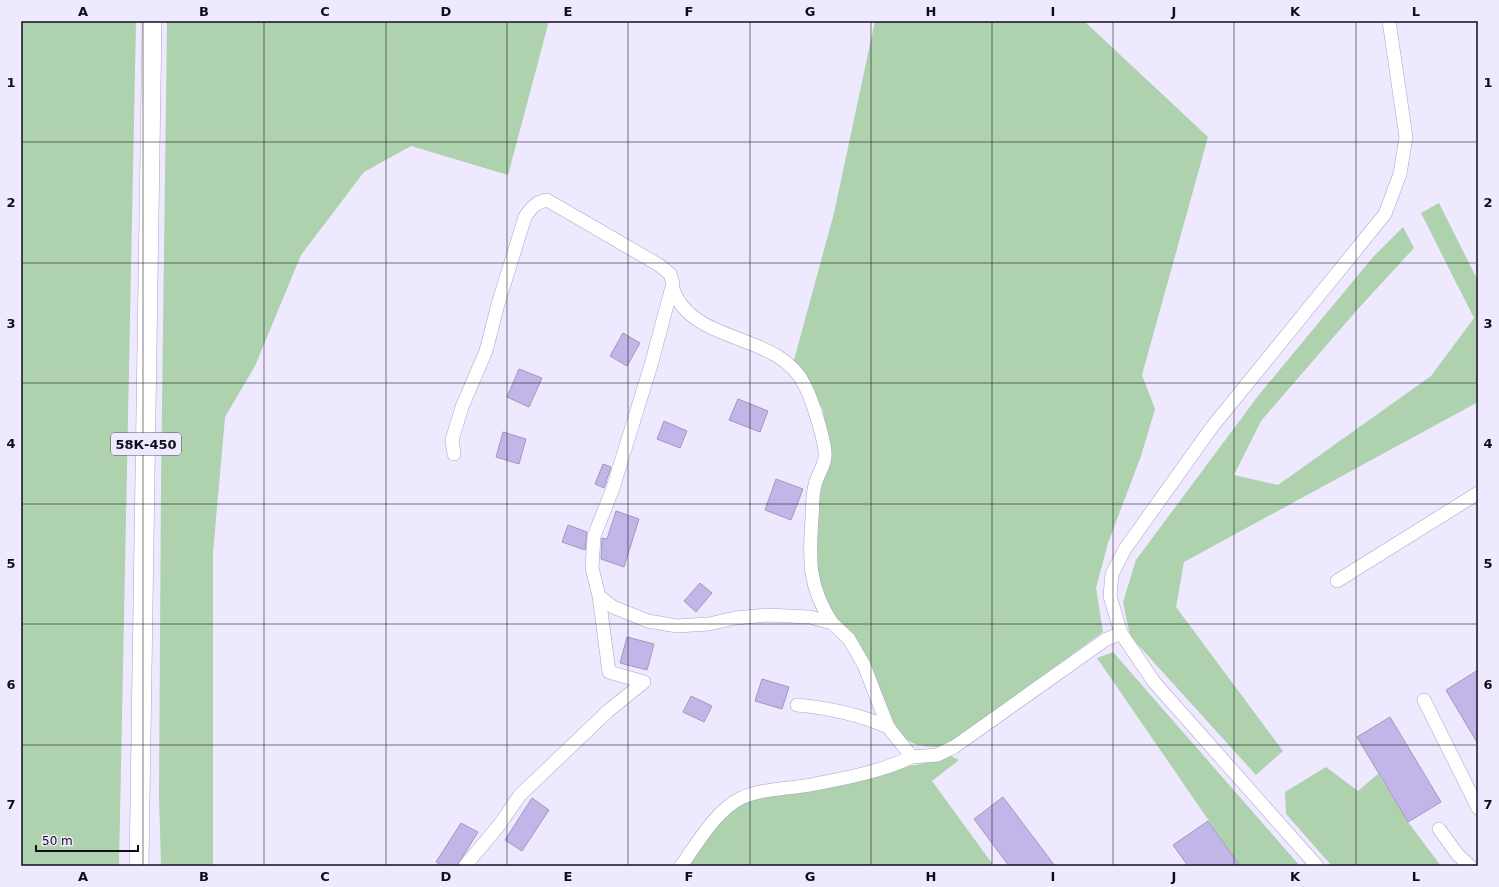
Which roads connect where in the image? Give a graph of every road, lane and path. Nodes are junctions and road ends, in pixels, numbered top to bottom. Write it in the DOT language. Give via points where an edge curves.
graph roads {
  1 [pos="152,21"];
  2 [pos="1389,21"];
  3 [pos="672,287"];
  4 [pos="454,454"];
  5 [pos="1478,493"];
  6 [pos="1337,581"];
  7 [pos="599,596"];
  8 [pos="832,623"];
  9 [pos="1121,633"];
  10 [pos="1424,700"];
  11 [pos="797,705"];
  12 [pos="888,727"];
  13 [pos="912,757"];
  14 [pos="1478,808"];
  15 [pos="1439,829"];
  16 [pos="139,866"];
  17 [pos="465,866"];
  18 [pos="681,866"];
  19 [pos="1317,866"];
  20 [pos="1470,866"];
  1 -- 16 [label="highway, 58К-450"];
  2 -- 9 [label="street" via="1406,137 1400,174 1385,214 1212,427 1124,549 1112,574 1110,596"];
  3 -- 4 [label="street" via="670,274 659,265 547,200 539,202 530,209 525,218 486,351 462,407 452,440"];
  3 -- 7 [label="street" via="612,491 594,536 592,568"];
  3 -- 8 [label="street" via="678,302 687,313 725,334 768,349 792,367 805,385 814,407 826,456 815,485 810,560 818,599"];
  5 -- 6 [label="street"];
  7 -- 8 [label="street" via="613,607 648,621 677,626 767,615 810,617"];
  7 -- 17 [label="street" via="609,672 644,682 608,711 520,795"];
  8 -- 12 [label="street" via="849,639 864,665"];
  9 -- 13 [label="street" via="1105,640 954,747 936,755"];
  9 -- 19 [label="street" via="1154,682"];
  10 -- 14 [label="street"];
  11 -- 12 [label="street" via="847,712"];
  12 -- 13 [label="street"];
  13 -- 18 [label="street" via="898,764 815,784 741,798 727,808 707,830"];
  15 -- 20 [label="street" via="1458,855"];
}
